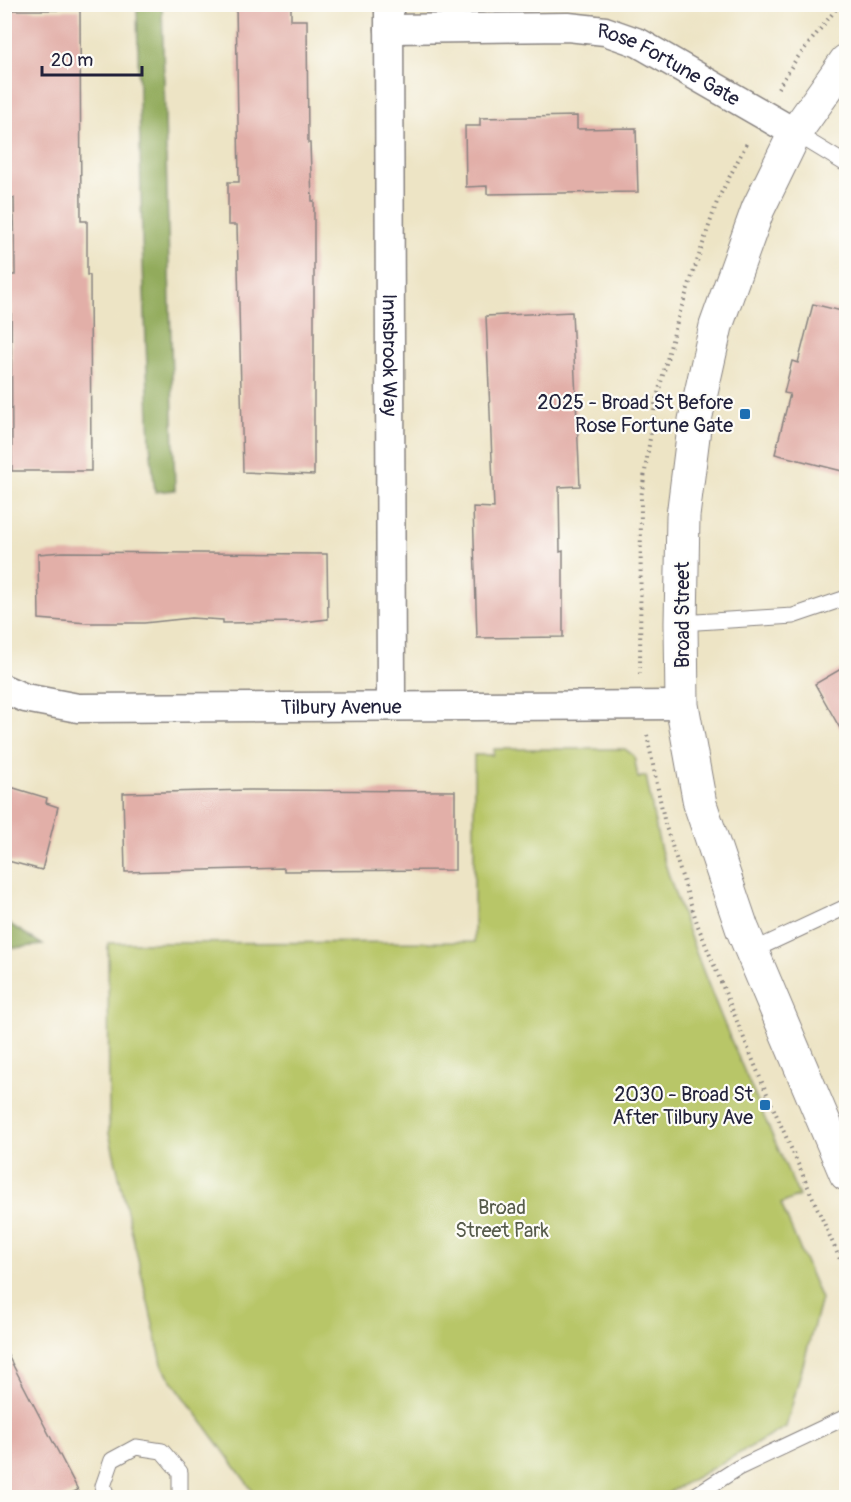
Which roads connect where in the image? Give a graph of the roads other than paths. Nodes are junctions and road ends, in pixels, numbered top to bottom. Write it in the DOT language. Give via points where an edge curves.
graph roads {
  1 [pos="389,17"];
  2 [pos="846,61"];
  3 [pos="795,133"];
  4 [pos="846,164"];
  5 [pos="846,598"];
  6 [pos="681,623"];
  7 [pos="4,689"];
  8 [pos="681,705"];
  9 [pos="391,706"];
  10 [pos="846,907"];
  11 [pos="752,951"];
  12 [pos="846,1174"];
  13 [pos="846,1417"];
  14 [pos="108,1497"];
  15 [pos="180,1497"];
  16 [pos="691,1497"];
  1 -- 3 [label="street, Rose Fortune Gate" via="605,31 639,43"];
  1 -- 9 [label="street, Innsbrook Way"];
  2 -- 3 [label="street, Broad Street"];
  3 -- 4 [label="lane"];
  3 -- 6 [label="street, Broad Street" via="758,209 716,326 695,420 683,516"];
  5 -- 6 [label="lane" via="793,616"];
  6 -- 8 [label="street, Broad Street"];
  7 -- 9 [label="street, Tilbury Avenue" via="25,698 78,708"];
  8 -- 9 [label="street, Tilbury Avenue"];
  8 -- 11 [label="street, Broad Street" via="700,804"];
  10 -- 11 [label="lane"];
  11 -- 12 [label="street, Broad Street"];
  13 -- 16 [label="lane" via="738,1468"];
  14 -- 15 [label="lane" via="103,1486 112,1460 136,1447 162,1451 180,1472"];
}
